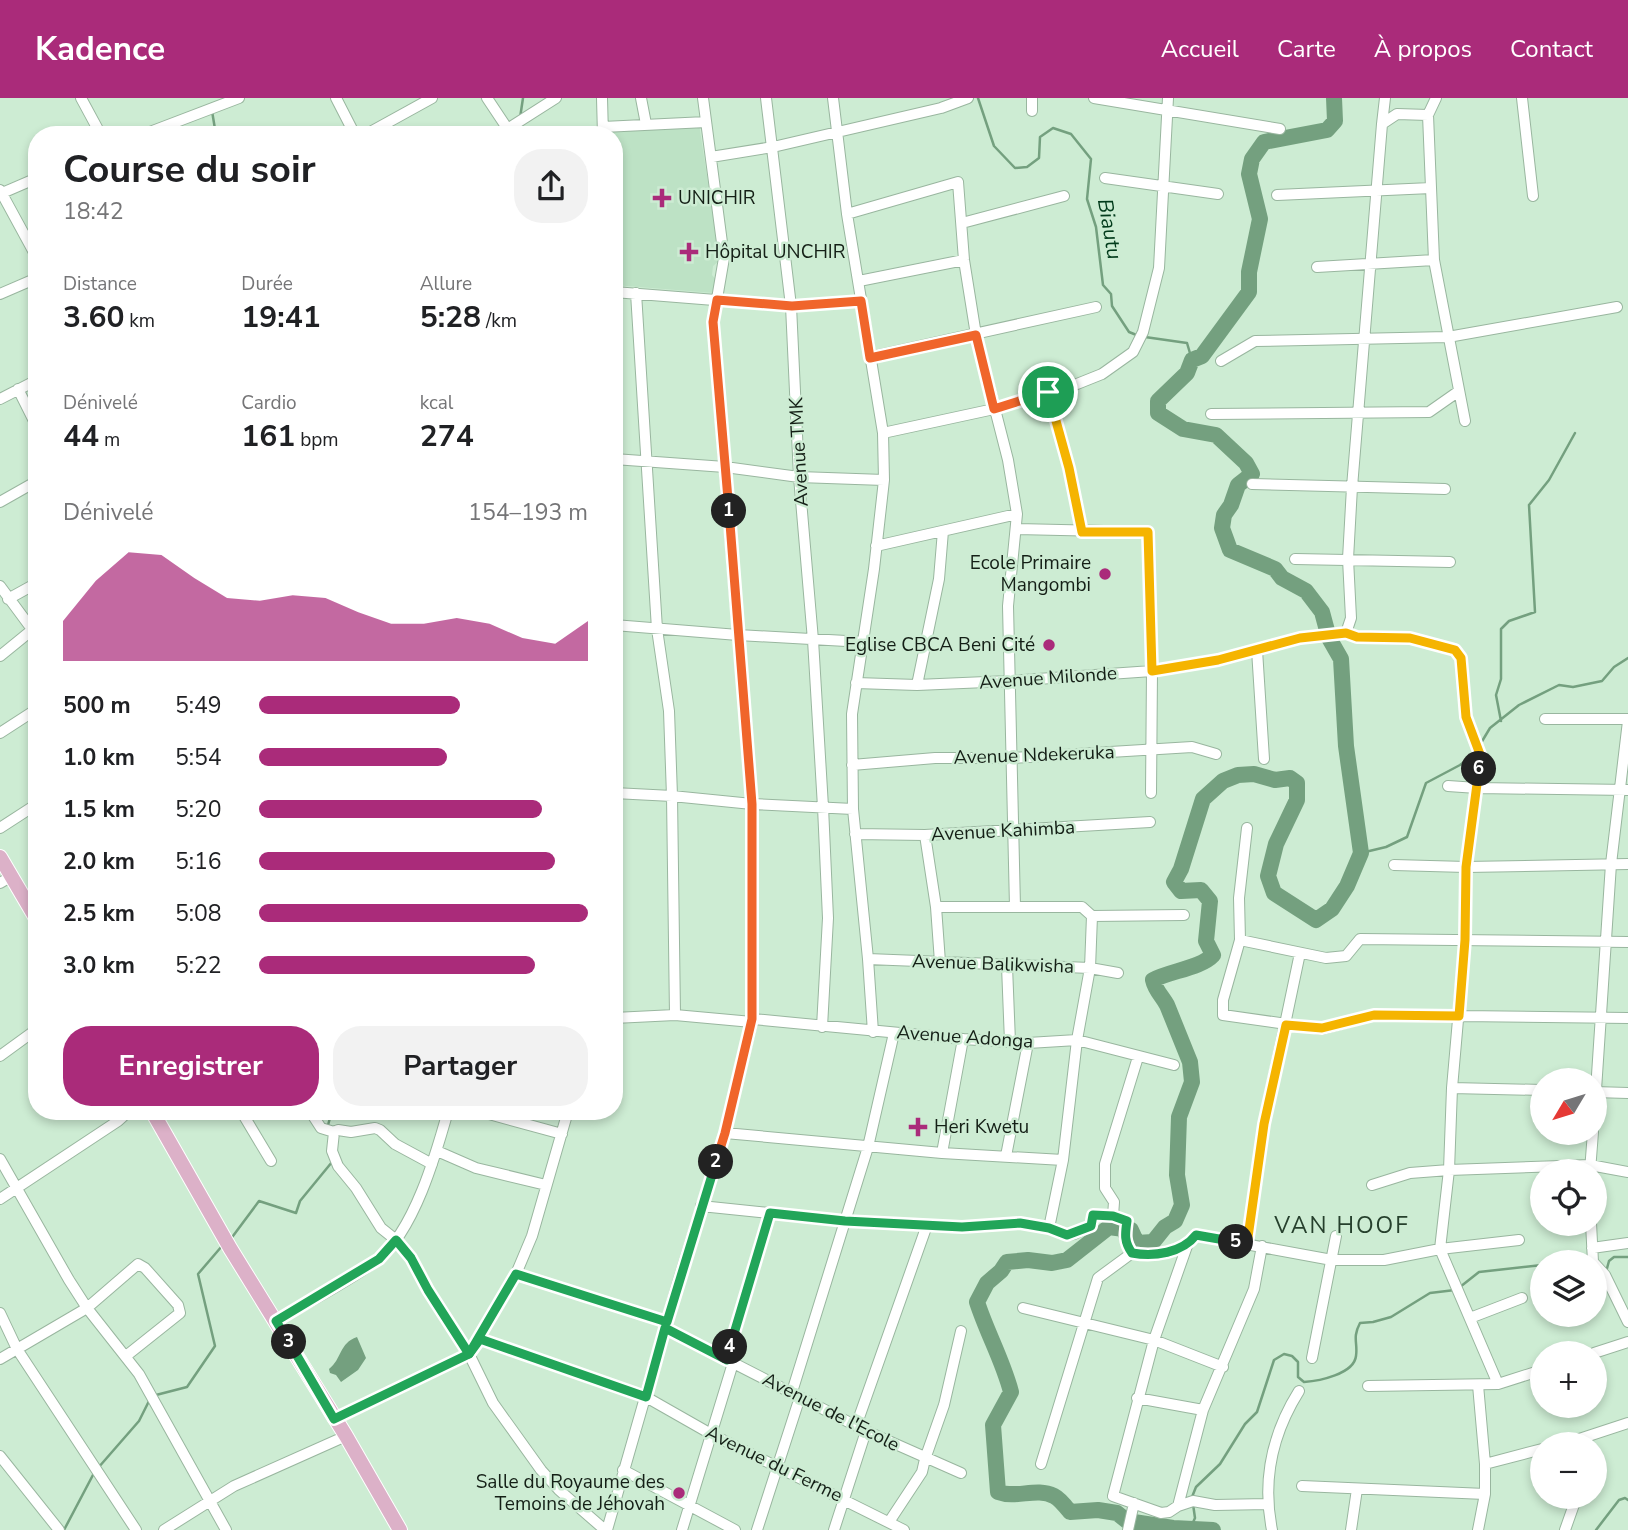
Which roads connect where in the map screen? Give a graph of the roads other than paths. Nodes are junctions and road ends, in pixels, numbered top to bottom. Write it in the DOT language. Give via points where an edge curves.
graph roads {
  1 [pos="82,98"];
  2 [pos="239,98"];
  3 [pos="336,98"];
  4 [pos="432,98"];
  5 [pos="487,98"];
  6 [pos="556,98"];
  7 [pos="602,98"];
  8 [pos="641,98"];
  9 [pos="703,98"];
  10 [pos="766,98"];
  11 [pos="833,98"];
  12 [pos="968,98"];
  13 [pos="1032,98"];
  14 [pos="1094,98"];
  15 [pos="1168,98"];
  16 [pos="1385,98"];
  17 [pos="1436,98"];
  18 [pos="1522,98"];
  19 [pos="1032,110"];
  20 [pos="1167,110"];
  21 [pos="1428,115"];
  22 [pos="706,122"];
  23 [pos="646,124"];
  24 [pos="1382,124"];
  25 [pos="96,126"];
  26 [pos="165,126"];
  27 [pos="350,126"];
  28 [pos="381,126"];
  29 [pos="511,126"];
  30 [pos="603,126"];
  31 [pos="623,128"];
  32 [pos="1280,129"];
  33 [pos="838,132"];
  34 [pos="773,147"];
  35 [pos="710,157"];
  36 [pos="1105,178"];
  37 [pos="28,182"];
  38 [pos="1165,187"];
  39 [pos="1431,188"];
  40 [pos="1377,190"];
  41 [pos="1,192"];
  42 [pos="1218,194"];
  43 [pos="1277,195"];
  44 [pos="1532,195"];
  45 [pos="1064,196"];
  46 [pos="847,214"];
  47 [pos="961,223"];
  48 [pos="28,242"];
  49 [pos="964,260"];
  50 [pos="1434,260"];
  51 [pos="1372,263"];
  52 [pos="1317,267"];
  53 [pos="859,281"];
  54 [pos="28,282"];
  55 [pos="623,292"];
  56 [pos="636,293"];
  57 [pos="0,294"];
  58 [pos="717,300"];
  59 [pos="861,301"];
  60 [pos="792,306"];
  61 [pos="1096,307"];
  62 [pos="1617,307"];
  63 [pos="976,335"];
  64 [pos="1448,337"];
  65 [pos="1364,338"];
  66 [pos="870,358"];
  67 [pos="1221,361"];
  68 [pos="28,384"];
  69 [pos="18,389"];
  70 [pos="1459,391"];
  71 [pos="1048,392"];
  72 [pos="0,399"];
  73 [pos="28,409"];
  74 [pos="994,409"];
  75 [pos="1211,414"];
  76 [pos="1358,414"];
  77 [pos="1465,421"];
  78 [pos="883,433"];
  79 [pos="623,460"];
  80 [pos="648,462"];
  81 [pos="725,467"];
  82 [pos="799,477"];
  83 [pos="884,480"];
  84 [pos="1252,484"];
  85 [pos="28,486"];
  86 [pos="1352,487"];
  87 [pos="1445,489"];
  88 [pos="0,502"];
  89 [pos="1017,514"];
  90 [pos="1017,529"];
  91 [pos="943,531"];
  92 [pos="1082,532"];
  93 [pos="876,546"];
  94 [pos="1295,559"];
  95 [pos="1348,559"];
  96 [pos="1450,562"];
  97 [pos="0,586"];
  98 [pos="28,588"];
  99 [pos="8,599"];
  100 [pos="28,625"];
  101 [pos="623,626"];
  102 [pos="657,629"];
  103 [pos="1342,633"];
  104 [pos="738,635"];
  105 [pos="28,637"];
  106 [pos="813,640"];
  107 [pos="864,642"];
  108 [pos="1257,650"];
  109 [pos="0,656"];
  110 [pos="1152,671"];
  111 [pos="1009,681"];
  112 [pos="856,683"];
  113 [pos="917,685"];
  114 [pos="28,715"];
  115 [pos="1545,719"];
  116 [pos="1628,720"];
  117 [pos="0,733"];
  118 [pos="1151,750"];
  119 [pos="1216,754"];
  120 [pos="1011,758"];
  121 [pos="1264,759"];
  122 [pos="852,765"];
  123 [pos="1448,786"];
  124 [pos="1477,788"];
  125 [pos="1623,790"];
  126 [pos="623,793"];
  127 [pos="1151,793"];
  128 [pos="672,796"];
  129 [pos="752,804"];
  130 [pos="823,807"];
  131 [pos="853,809"];
  132 [pos="28,810"];
  133 [pos="1150,822"];
  134 [pos="0,828"];
  135 [pos="1247,828"];
  136 [pos="1013,830"];
  137 [pos="856,834"];
  138 [pos="925,835"];
  139 [pos="0,857"];
  140 [pos="1611,864"];
  141 [pos="1628,864"];
  142 [pos="1394,865"];
  143 [pos="1466,867"];
  144 [pos="6,879"];
  145 [pos="936,907"];
  146 [pos="1014,907"];
  147 [pos="28,908"];
  148 [pos="1184,915"];
  149 [pos="1092,916"];
  150 [pos="1240,940"];
  151 [pos="1465,940"];
  152 [pos="1607,941"];
  153 [pos="1628,942"];
  154 [pos="1300,953"];
  155 [pos="868,959"];
  156 [pos="940,962"];
  157 [pos="1007,966"];
  158 [pos="1090,968"];
  159 [pos="1118,973"];
  160 [pos="675,1015"];
  161 [pos="1459,1016"];
  162 [pos="1601,1016"];
  163 [pos="623,1018"];
  164 [pos="1628,1018"];
  165 [pos="752,1021"];
  166 [pos="1286,1025"];
  167 [pos="822,1027"];
  168 [pos="873,1032"];
  169 [pos="894,1033"];
  170 [pos="28,1036"];
  171 [pos="963,1040"];
  172 [pos="1077,1040"];
  173 [pos="1010,1042"];
  174 [pos="1028,1043"];
  175 [pos="0,1056"];
  176 [pos="1138,1057"];
  177 [pos="1174,1065"];
  178 [pos="1598,1068"];
  179 [pos="1452,1088"];
  180 [pos="1530,1090"];
  181 [pos="1607,1092"];
  182 [pos="1628,1093"];
  183 [pos="119,1120"];
  184 [pos="157,1120"];
  185 [pos="246,1120"];
  186 [pos="318,1120"];
  187 [pos="446,1120"];
  188 [pos="511,1120"];
  189 [pos="566,1120"];
  190 [pos="328,1131"];
  191 [pos="725,1133"];
  192 [pos="562,1134"];
  193 [pos="868,1147"];
  194 [pos="437,1152"];
  195 [pos="942,1153"];
  196 [pos="1006,1156"];
  197 [pos="0,1159"];
  198 [pos="1063,1160"];
  199 [pos="271,1161"];
  200 [pos="432,1164"];
  201 [pos="1530,1169"];
  202 [pos="1449,1170"];
  203 [pos="1607,1170"];
  204 [pos="1628,1172"];
  205 [pos="546,1185"];
  206 [pos="1372,1185"];
  207 [pos="17,1188"];
  208 [pos="0,1199"];
  209 [pos="701,1206"];
  210 [pos="770,1213"];
  211 [pos="1113,1216"];
  212 [pos="845,1221"];
  213 [pos="927,1225"];
  214 [pos="1049,1228"];
  215 [pos="1336,1236"];
  216 [pos="1592,1236"];
  217 [pos="396,1240"];
  218 [pos="1519,1240"];
  219 [pos="1628,1243"];
  220 [pos="1247,1244"];
  221 [pos="1187,1246"];
  222 [pos="1262,1247"];
  223 [pos="1592,1248"];
  224 [pos="1440,1249"];
  225 [pos="1132,1253"];
  226 [pos="1332,1260"];
  227 [pos="516,1274"];
  228 [pos="1607,1279"];
  229 [pos="1522,1298"];
  230 [pos="87,1308"];
  231 [pos="1023,1308"];
  232 [pos="0,1313"];
  233 [pos="1470,1318"];
  234 [pos="276,1321"];
  235 [pos="1084,1321"];
  236 [pos="1628,1322"];
  237 [pos="666,1325"];
  238 [pos="961,1331"];
  239 [pos="480,1339"];
  240 [pos="1154,1340"];
  241 [pos="1628,1342"];
  242 [pos="17,1349"];
  243 [pos="1607,1349"];
  244 [pos="469,1354"];
  245 [pos="126,1356"];
  246 [pos="1312,1358"];
  247 [pos="0,1359"];
  248 [pos="730,1362"];
  249 [pos="1223,1367"];
  250 [pos="1530,1374"];
  251 [pos="1498,1384"];
  252 [pos="1478,1385"];
  253 [pos="1368,1386"];
  254 [pos="1299,1391"];
  255 [pos="796,1395"];
  256 [pos="646,1397"];
  257 [pos="1137,1398"];
  258 [pos="1203,1410"];
  259 [pos="334,1419"];
  260 [pos="1628,1423"];
  261 [pos="861,1429"];
  262 [pos="1607,1432"];
  263 [pos="711,1434"];
  264 [pos="346,1436"];
  265 [pos="1530,1452"];
  266 [pos="0,1456"];
  267 [pos="925,1459"];
  268 [pos="1041,1464"];
  269 [pos="1485,1464"];
  270 [pos="779,1466"];
  271 [pos="623,1470"];
  272 [pos="961,1473"];
  273 [pos="1301,1486"];
  274 [pos="1357,1489"];
  275 [pos="1485,1494"];
  276 [pos="844,1499"];
  277 [pos="210,1501"];
  278 [pos="1267,1504"];
  279 [pos="1178,1506"];
  280 [pos="688,1507"];
  281 [pos="1133,1507"];
  282 [pos="1572,1509"];
  283 [pos="889,1522"];
  284 [pos="1129,1528"];
  285 [pos="58,1530"];
  286 [pos="136,1530"];
  287 [pos="164,1530"];
  288 [pos="226,1530"];
  289 [pos="400,1530"];
  290 [pos="606,1530"];
  291 [pos="682,1530"];
  292 [pos="735,1530"];
  293 [pos="757,1530"];
  294 [pos="834,1530"];
  295 [pos="904,1530"];
  296 [pos="1272,1530"];
  297 [pos="1352,1530"];
  298 [pos="1478,1530"];
  299 [pos="1565,1530"];
  1 -- 25 [label="street"];
  2 -- 26 [label="street"];
  3 -- 27 [label="street"];
  4 -- 28 [label="street"];
  5 -- 29 [label="street"];
  6 -- 29 [label="street"];
  7 -- 30 [label="street"];
  8 -- 23 [label="street"];
  9 -- 22 [label="street"];
  10 -- 34 [label="street, Avenue TMK"];
  11 -- 33 [label="street"];
  12 -- 33 [label="street"];
  13 -- 19 [label="street"];
  14 -- 20 [label="street"];
  15 -- 20 [label="street"];
  16 -- 24 [label="street"];
  17 -- 21 [label="street"];
  18 -- 44 [label="street"];
  20 -- 32 [label="street"];
  20 -- 38 [label="street"];
  21 -- 24 [label="street" via="1397,114"];
  21 -- 39 [label="street"];
  22 -- 23 [label="street"];
  22 -- 35 [label="street"];
  23 -- 31 [label="street"];
  24 -- 40 [label="street"];
  33 -- 34 [label="street"];
  33 -- 46 [label="street"];
  34 -- 35 [label="street"];
  34 -- 60 [label="street, Avenue TMK"];
  35 -- 58 [label="street" via="724,258"];
  36 -- 38 [label="street"];
  37 -- 41 [label="street"];
  38 -- 42 [label="street"];
  38 -- 71 [label="street" via="1159,268 1133,352 1101,374"];
  39 -- 40 [label="street"];
  39 -- 50 [label="street"];
  40 -- 43 [label="street"];
  40 -- 51 [label="street"];
  41 -- 48 [label="street"];
  45 -- 47 [label="street"];
  46 -- 47 [label="street" via="958,182"];
  46 -- 53 [label="street"];
  47 -- 49 [label="street"];
  49 -- 53 [label="street"];
  49 -- 63 [label="street"];
  50 -- 51 [label="street"];
  50 -- 64 [label="street"];
  51 -- 52 [label="street"];
  51 -- 65 [label="street"];
  53 -- 59 [label="street"];
  54 -- 57 [label="street"];
  55 -- 56 [label="street"];
  56 -- 58 [label="street"];
  56 -- 80 [label="street"];
  58 -- 60 [label="street"];
  58 -- 81 [label="street" via="713,322"];
  59 -- 60 [label="street"];
  59 -- 66 [label="street"];
  60 -- 82 [label="street, Avenue TMK"];
  61 -- 63 [label="street"];
  62 -- 64 [label="street"];
  63 -- 66 [label="street"];
  63 -- 74 [label="street"];
  64 -- 65 [label="street"];
  64 -- 70 [label="street"];
  65 -- 67 [label="street" via="1255,341"];
  65 -- 76 [label="street"];
  66 -- 78 [label="street"];
  68 -- 69 [label="street"];
  69 -- 72 [label="street"];
  69 -- 73 [label="street"];
  70 -- 76 [label="street" via="1429,412"];
  70 -- 77 [label="street"];
  71 -- 74 [label="street"];
  71 -- 92 [label="street"];
  74 -- 78 [label="street"];
  74 -- 89 [label="street"];
  75 -- 76 [label="street"];
  76 -- 86 [label="street"];
  78 -- 83 [label="street"];
  79 -- 80 [label="street"];
  80 -- 81 [label="street"];
  80 -- 102 [label="street"];
  81 -- 82 [label="street"];
  81 -- 104 [label="street"];
  82 -- 83 [label="street"];
  82 -- 106 [label="street, Avenue TMK"];
  83 -- 93 [label="street"];
  84 -- 86 [label="street"];
  85 -- 88 [label="street"];
  86 -- 87 [label="street"];
  86 -- 95 [label="street"];
  89 -- 90 [label="street"];
  89 -- 91 [label="street"];
  90 -- 92 [label="street"];
  90 -- 111 [label="street" via="1007,606"];
  91 -- 93 [label="street"];
  91 -- 113 [label="street" via="939,579"];
  92 -- 110 [label="street" via="1148,532"];
  93 -- 107 [label="street"];
  94 -- 95 [label="street"];
  95 -- 96 [label="street"];
  95 -- 103 [label="street" via="1351,618"];
  97 -- 99 [label="street"];
  98 -- 99 [label="street"];
  99 -- 100 [label="street"];
  101 -- 102 [label="street"];
  102 -- 104 [label="street"];
  102 -- 128 [label="street" via="669,711"];
  103 -- 108 [label="street, Avenue Milonde"];
  103 -- 124 [label="street, Avenue Milonde" via="1410,638 1455,650 1461,658 1466,717 1478,752"];
  104 -- 106 [label="street"];
  104 -- 129 [label="street"];
  105 -- 109 [label="street"];
  106 -- 107 [label="street"];
  106 -- 130 [label="street, Avenue TMK"];
  107 -- 112 [label="street"];
  108 -- 110 [label="street, Avenue Milonde"];
  108 -- 121 [label="street"];
  110 -- 111 [label="street, Avenue Milonde"];
  110 -- 118 [label="street"];
  111 -- 113 [label="street, Avenue Milonde"];
  111 -- 120 [label="street"];
  112 -- 113 [label="street, Avenue Milonde"];
  112 -- 122 [label="street"];
  114 -- 117 [label="street"];
  115 -- 116 [label="street"];
  116 -- 125 [label="street"];
  118 -- 119 [label="street, Avenue Ndekeruka" via="1192,747"];
  118 -- 120 [label="street, Avenue Ndekeruka"];
  118 -- 127 [label="street"];
  120 -- 122 [label="street, Avenue Ndekeruka"];
  120 -- 136 [label="street"];
  122 -- 131 [label="street"];
  123 -- 124 [label="street"];
  124 -- 125 [label="street"];
  124 -- 143 [label="street"];
  125 -- 140 [label="street"];
  126 -- 128 [label="street"];
  128 -- 129 [label="street"];
  128 -- 160 [label="street"];
  129 -- 130 [label="street"];
  129 -- 165 [label="street"];
  130 -- 131 [label="street"];
  130 -- 167 [label="street, Avenue TMK" via="828,918"];
  131 -- 137 [label="street"];
  132 -- 134 [label="street"];
  133 -- 136 [label="street, Avenue Kahimba"];
  135 -- 150 [label="street" via="1239,898"];
  136 -- 138 [label="street, Avenue Kahimba"];
  136 -- 146 [label="street"];
  137 -- 138 [label="street, Avenue Kahimba"];
  137 -- 155 [label="street"];
  138 -- 145 [label="street"];
  139 -- 144 [label="main road"];
  140 -- 141 [label="street"];
  140 -- 143 [label="street"];
  140 -- 152 [label="street"];
  142 -- 143 [label="street"];
  143 -- 151 [label="street"];
  144 -- 147 [label="main road"];
  145 -- 146 [label="street"];
  145 -- 156 [label="street"];
  146 -- 149 [label="street" via="1082,907"];
  148 -- 149 [label="street"];
  149 -- 158 [label="street"];
  150 -- 154 [label="street"];
  150 -- 166 [label="street" via="1223,1015"];
  151 -- 152 [label="street"];
  151 -- 154 [label="street" via="1360,939 1346,956"];
  151 -- 161 [label="street"];
  152 -- 153 [label="street"];
  152 -- 162 [label="street"];
  154 -- 166 [label="street"];
  155 -- 156 [label="street, Avenue Balikwisha"];
  155 -- 168 [label="street"];
  156 -- 157 [label="street, Avenue Balikwisha"];
  157 -- 158 [label="street, Avenue Balikwisha"];
  157 -- 173 [label="street"];
  158 -- 159 [label="street, Avenue Balikwisha"];
  158 -- 172 [label="street"];
  160 -- 163 [label="street, Avenue Adonga"];
  160 -- 165 [label="street, Avenue Adonga"];
  161 -- 162 [label="street"];
  161 -- 166 [label="street" via="1374,1015 1322,1028"];
  161 -- 179 [label="street"];
  162 -- 164 [label="street"];
  162 -- 178 [label="street"];
  165 -- 167 [label="street, Avenue Adonga"];
  165 -- 191 [label="street"];
  166 -- 220 [label="street" via="1264,1124"];
  167 -- 168 [label="street, Avenue Adonga"];
  168 -- 169 [label="street, Avenue Adonga"];
  169 -- 171 [label="street, Avenue Adonga"];
  169 -- 193 [label="street"];
  170 -- 175 [label="street"];
  171 -- 173 [label="street, Avenue Adonga"];
  171 -- 195 [label="street"];
  172 -- 174 [label="street, Avenue Adonga"];
  172 -- 176 [label="street, Avenue Adonga"];
  172 -- 198 [label="street"];
  173 -- 174 [label="street, Avenue Adonga"];
  174 -- 196 [label="street"];
  176 -- 177 [label="street, Avenue Adonga"];
  176 -- 211 [label="street" via="1105,1164 1105,1188 1114,1202"];
  179 -- 180 [label="street"];
  179 -- 202 [label="street"];
  181 -- 182 [label="street"];
  183 -- 207 [label="street"];
  184 -- 234 [label="main road"];
  185 -- 199 [label="street"];
  186 -- 190 [label="street"];
  187 -- 194 [label="street"];
  188 -- 192 [label="street"];
  189 -- 192 [label="street"];
  190 -- 200 [label="street" via="375,1128"];
  190 -- 217 [label="street" via="338,1167 381,1228"];
  191 -- 193 [label="street"];
  191 -- 209 [label="street"];
  192 -- 205 [label="street"];
  193 -- 195 [label="street"];
  193 -- 212 [label="street"];
  194 -- 200 [label="street"];
  194 -- 205 [label="street" via="477,1168"];
  195 -- 196 [label="street"];
  196 -- 198 [label="street"];
  197 -- 207 [label="street"];
  198 -- 214 [label="street"];
  200 -- 217 [label="street"];
  201 -- 202 [label="street"];
  202 -- 206 [label="street" via="1410,1173"];
  202 -- 224 [label="street"];
  203 -- 204 [label="street"];
  205 -- 227 [label="street"];
  207 -- 208 [label="street"];
  207 -- 230 [label="street"];
  209 -- 210 [label="street"];
  209 -- 237 [label="street"];
  210 -- 212 [label="street"];
  210 -- 248 [label="street"];
  211 -- 214 [label="street" via="1093,1215 1091,1226 1074,1234"];
  211 -- 225 [label="street" via="1127,1221 1124,1236"];
  212 -- 213 [label="street"];
  212 -- 255 [label="street"];
  213 -- 214 [label="street" via="1020,1223"];
  213 -- 261 [label="street"];
  215 -- 226 [label="street"];
  216 -- 223 [label="street"];
  217 -- 234 [label="street" via="379,1259"];
  217 -- 244 [label="street"];
  218 -- 224 [label="street"];
  219 -- 223 [label="street"];
  220 -- 221 [label="street" via="1196,1235"];
  220 -- 222 [label="street"];
  221 -- 225 [label="street" via="1147,1256"];
  221 -- 240 [label="street"];
  222 -- 226 [label="street"];
  222 -- 249 [label="street" via="1254,1289"];
  224 -- 226 [label="street" via="1384,1260"];
  224 -- 233 [label="street"];
  225 -- 235 [label="street" via="1098,1278"];
  226 -- 246 [label="street"];
  227 -- 237 [label="street, Avenue de l'Ecole"];
  227 -- 239 [label="street"];
  228 -- 236 [label="street"];
  229 -- 233 [label="street"];
  230 -- 242 [label="street"];
  230 -- 245 [label="street"];
  230 -- 245 [label="street" via="138,1264 178,1305 180,1312"];
  231 -- 235 [label="street"];
  232 -- 242 [label="street"];
  233 -- 251 [label="street"];
  234 -- 259 [label="main road"];
  235 -- 240 [label="street"];
  235 -- 268 [label="street"];
  237 -- 248 [label="street, Avenue de l'Ecole"];
  237 -- 256 [label="street"];
  238 -- 267 [label="street" via="944,1405"];
  239 -- 244 [label="street"];
  239 -- 256 [label="street, Avenue du Ferme"];
  240 -- 249 [label="street"];
  240 -- 257 [label="street"];
  241 -- 243 [label="street"];
  242 -- 247 [label="street"];
  242 -- 286 [label="street"];
  244 -- 259 [label="street"];
  244 -- 290 [label="street" via="493,1403 541,1470"];
  245 -- 277 [label="street"];
  248 -- 255 [label="street, Avenue de l'Ecole"];
  248 -- 263 [label="street"];
  249 -- 258 [label="street"];
  250 -- 251 [label="street"];
  251 -- 252 [label="street"];
  252 -- 253 [label="street"];
  252 -- 269 [label="street"];
  254 -- 278 [label="street" via="1276,1437"];
  255 -- 261 [label="street, Avenue de l'Ecole"];
  255 -- 270 [label="street"];
  256 -- 263 [label="street, Avenue du Ferme"];
  256 -- 271 [label="street"];
  257 -- 258 [label="street"];
  257 -- 281 [label="street" via="1113,1496"];
  258 -- 279 [label="street"];
  259 -- 264 [label="main road"];
  260 -- 262 [label="street"];
  261 -- 267 [label="street, Avenue de l'Ecole"];
  261 -- 276 [label="street"];
  263 -- 270 [label="street, Avenue du Ferme"];
  263 -- 280 [label="street"];
  264 -- 277 [label="street"];
  264 -- 289 [label="main road"];
  265 -- 269 [label="street"];
  266 -- 285 [label="street"];
  267 -- 272 [label="street, Avenue de l'Ecole"];
  267 -- 283 [label="street" via="922,1472"];
  269 -- 275 [label="street"];
  270 -- 276 [label="street, Avenue du Ferme"];
  270 -- 293 [label="street"];
  271 -- 280 [label="street"];
  271 -- 290 [label="street"];
  273 -- 274 [label="street"];
  274 -- 275 [label="street"];
  274 -- 297 [label="street"];
  275 -- 298 [label="street"];
  276 -- 283 [label="street, Avenue du Ferme"];
  276 -- 294 [label="street"];
  277 -- 287 [label="street"];
  277 -- 288 [label="street"];
  278 -- 279 [label="street" via="1191,1501"];
  278 -- 296 [label="street"];
  279 -- 281 [label="street" via="1161,1513"];
  280 -- 291 [label="street"];
  280 -- 292 [label="street"];
  281 -- 284 [label="street"];
  282 -- 299 [label="street"];
  283 -- 295 [label="street, Avenue du Ferme"];
}
